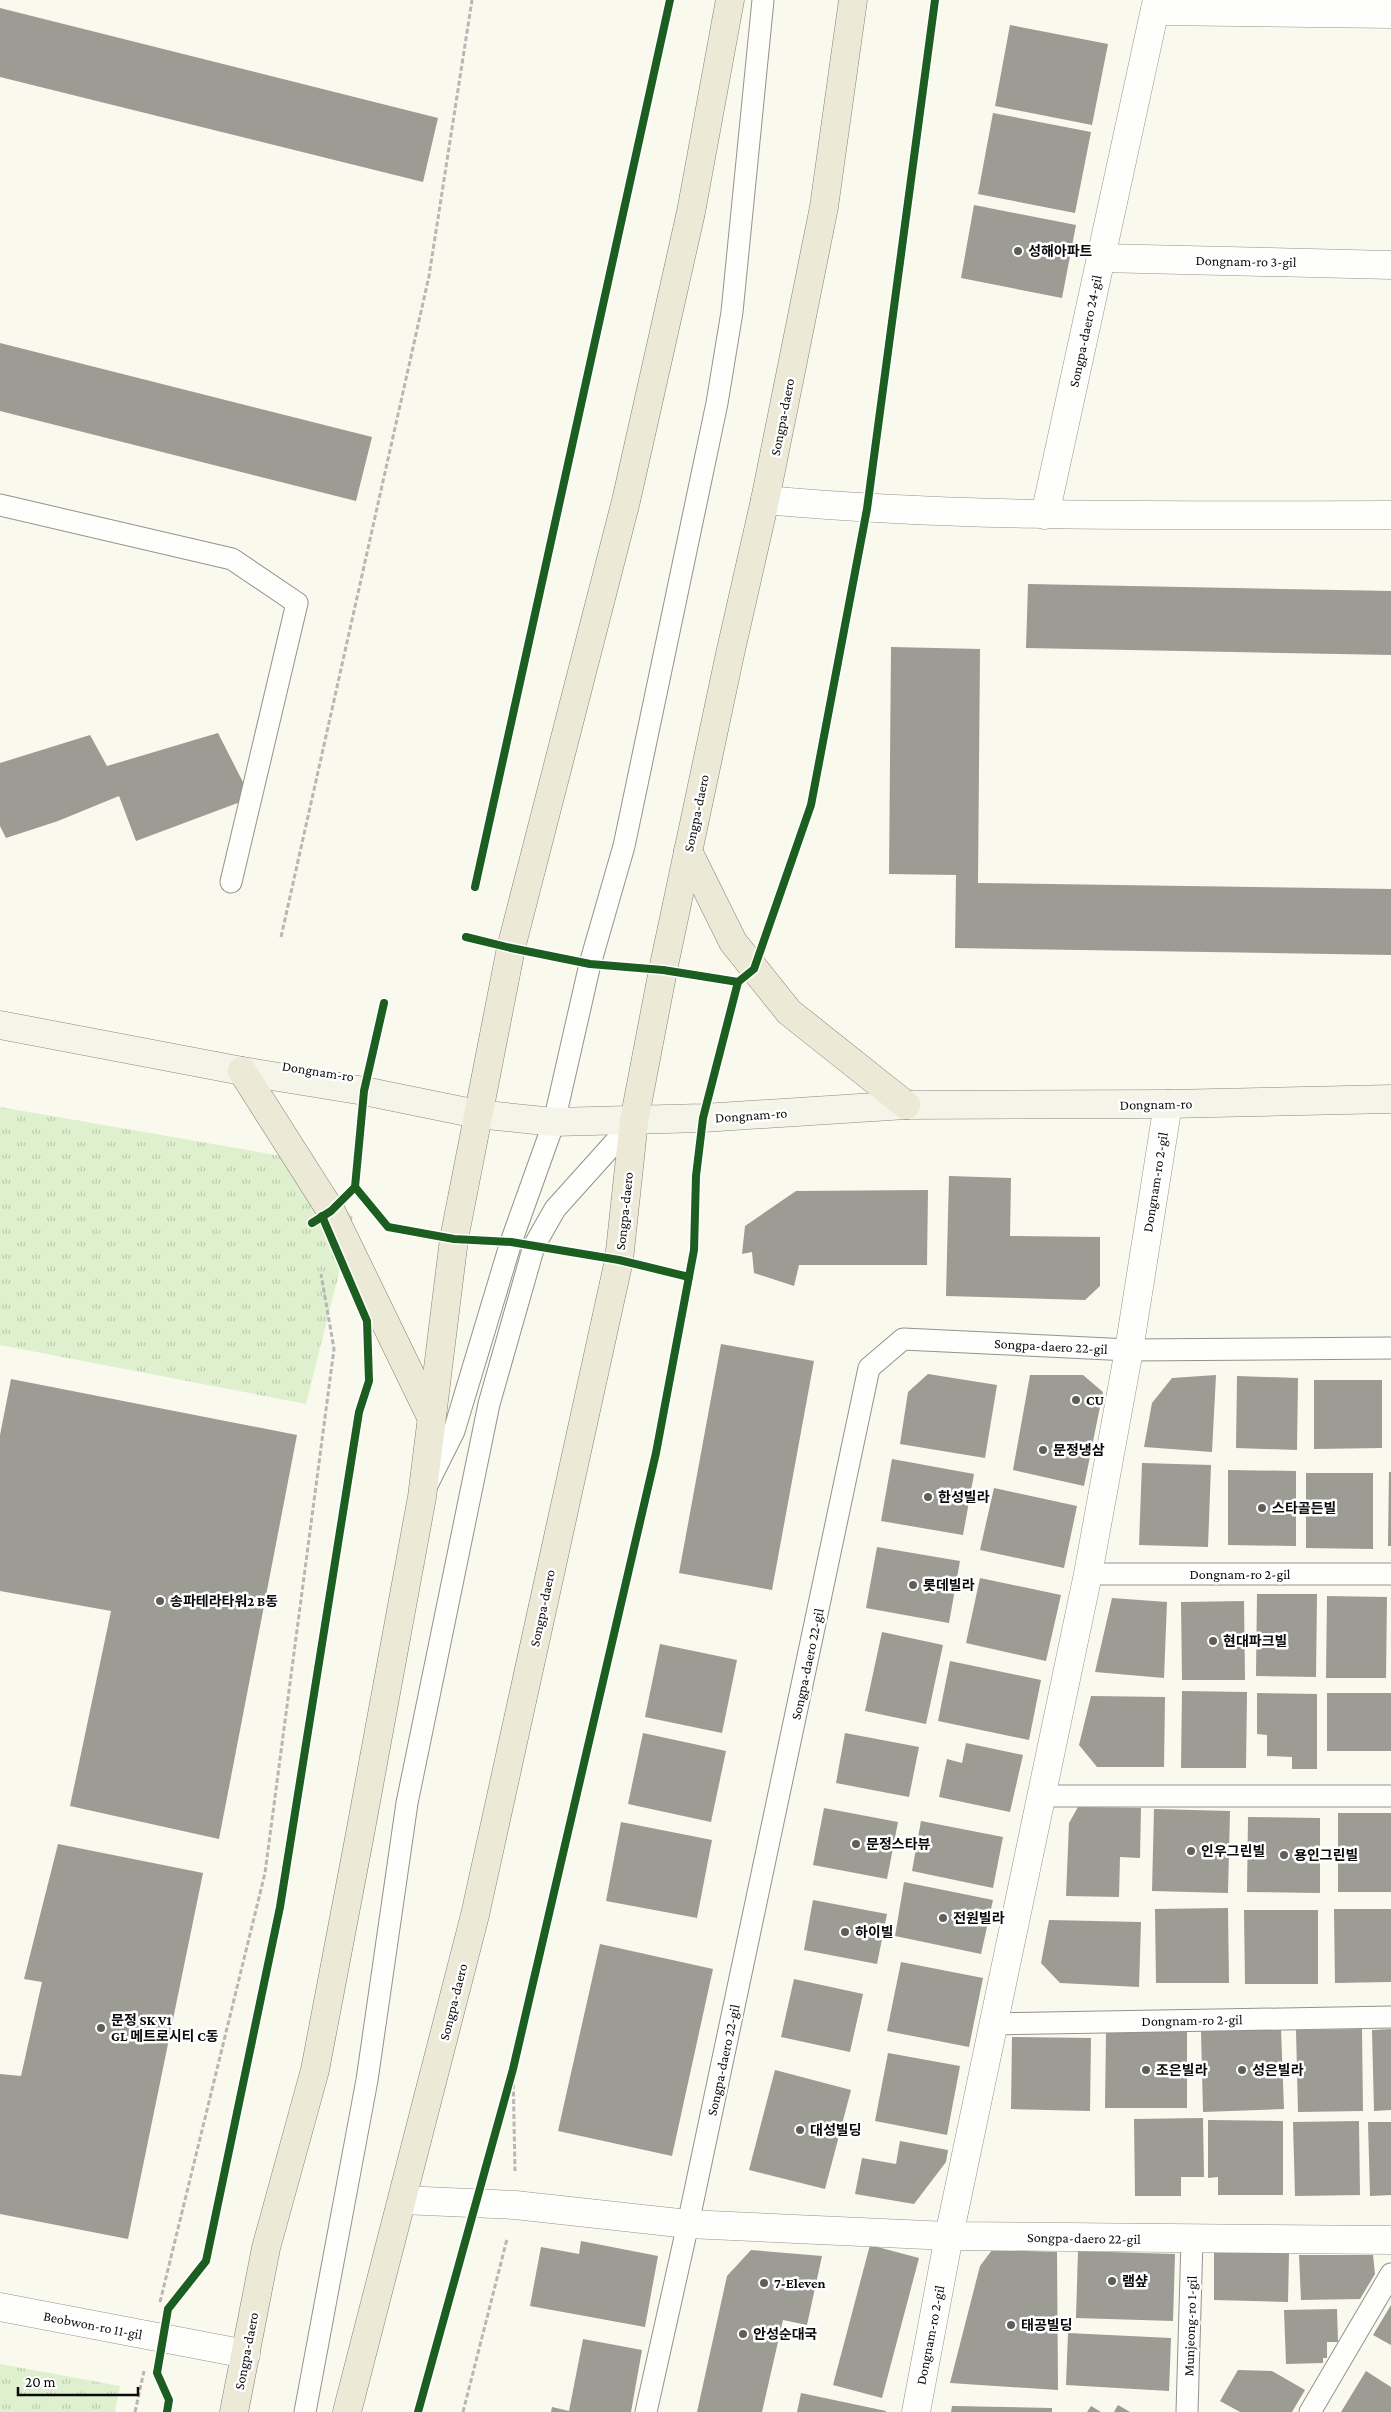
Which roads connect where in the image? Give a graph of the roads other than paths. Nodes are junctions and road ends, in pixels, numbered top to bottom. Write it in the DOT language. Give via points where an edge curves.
graph roads {
  1 [pos="730,0"];
  2 [pos="763,0"];
  3 [pos="853,0"];
  4 [pos="1156,5"];
  5 [pos="1391,14"];
  6 [pos="1100,258"];
  7 [pos="1391,265"];
  8 [pos="765,500"];
  9 [pos="0,505"];
  10 [pos="1045,515"];
  11 [pos="1391,515"];
  12 [pos="688,851"];
  13 [pos="232,882"];
  14 [pos="0,1025"];
  15 [pos="242,1071"];
  16 [pos="1391,1099"];
  17 [pos="1168,1104"];
  18 [pos="906,1105"];
  19 [pos="477,1114"];
  20 [pos="634,1121"];
  21 [pos="554,1122"];
  22 [pos="1391,1348"];
  23 [pos="1128,1350"];
  24 [pos="431,1417"];
  25 [pos="422,1497"];
  26 [pos="1088,1574"];
  27 [pos="1391,1574"];
  28 [pos="1042,1796"];
  29 [pos="1391,1796"];
  30 [pos="1391,2017"];
  31 [pos="993,2024"];
  32 [pos="402,2200"];
  33 [pos="688,2224"];
  34 [pos="948,2236"];
  35 [pos="1192,2240"];
  36 [pos="1391,2240"];
  37 [pos="1391,2274"];
  38 [pos="0,2307"];
  39 [pos="246,2354"];
  40 [pos="234,2412"];
  41 [pos="305,2412"];
  42 [pos="347,2412"];
  43 [pos="646,2412"];
  44 [pos="916,2412"];
  45 [pos="1187,2412"];
  46 [pos="1310,2412"];
  1 -- 19 [label="main road, Songpa-daero" via="683,251 626,501 511,948"];
  2 -- 21 [label="lane" via="732,312 717,403 624,846 590,964"];
  3 -- 8 [label="main road, Songpa-daero" via="824,207"];
  4 -- 5 [label="street"];
  4 -- 6 [label="street, Songpa-daero 24-gil"];
  6 -- 7 [label="street, Dongnam-ro 3-gil"];
  6 -- 10 [label="street, Songpa-daero 24-gil"];
  8 -- 10 [label="street" via="868,509"];
  8 -- 12 [label="main road, Songpa-daero"];
  9 -- 13 [label="lane" via="232,559 297,603"];
  10 -- 11 [label="street"];
  12 -- 18 [label="main road" via="733,942 789,1012"];
  12 -- 20 [label="main road, Songpa-daero"];
  14 -- 15 [label="main road, Dongnam-ro"];
  15 -- 19 [label="main road, Dongnam-ro"];
  15 -- 24 [label="main road" via="331,1211"];
  16 -- 17 [label="main road, Dongnam-ro"];
  17 -- 18 [label="main road, Dongnam-ro"];
  17 -- 23 [label="street, Dongnam-ro 2-gil"];
  18 -- 20 [label="main road, Dongnam-ro"];
  19 -- 21 [label="main road, Dongnam-ro"];
  19 -- 24 [label="main road, Songpa-daero" via="454,1240"];
  20 -- 21 [label="main road, Dongnam-ro"];
  20 -- 32 [label="main road, Songpa-daero" via="619,1260 475,1915"];
  20 -- 41 [label="lane" via="555,1209 534,1246 488,1404 407,1803 367,2080"];
  21 -- 25 [label="lane" via="511,1242 454,1431"];
  22 -- 23 [label="lane"];
  23 -- 26 [label="street, Dongnam-ro 2-gil"];
  23 -- 33 [label="lane, Songpa-daero 22-gil" via="903,1339 869,1368"];
  24 -- 25 [label="main road, Songpa-daero"];
  25 -- 39 [label="main road, Songpa-daero" via="315,2070 266,2248"];
  26 -- 27 [label="lane, Dongnam-ro 2-gil"];
  26 -- 28 [label="street, Dongnam-ro 2-gil"];
  28 -- 29 [label="lane"];
  28 -- 31 [label="street, Dongnam-ro 2-gil"];
  30 -- 31 [label="lane, Dongnam-ro 2-gil"];
  31 -- 34 [label="street, Dongnam-ro 2-gil"];
  32 -- 33 [label="street, Songpa-daero 22-gil" via="516,2204"];
  32 -- 42 [label="main road, Songpa-daero"];
  33 -- 34 [label="street, Songpa-daero 22-gil"];
  33 -- 43 [label="lane, Songpa-daero 22-gil"];
  34 -- 35 [label="street, Songpa-daero 22-gil"];
  34 -- 44 [label="street, Dongnam-ro 2-gil"];
  35 -- 36 [label="street, Songpa-daero 22-gil"];
  35 -- 45 [label="lane, Munjeong-ro 1-gil"];
  37 -- 46 [label="lane"];
  38 -- 39 [label="street, Beobwon-ro 11-gil"];
  39 -- 40 [label="main road, Songpa-daero"];
}
